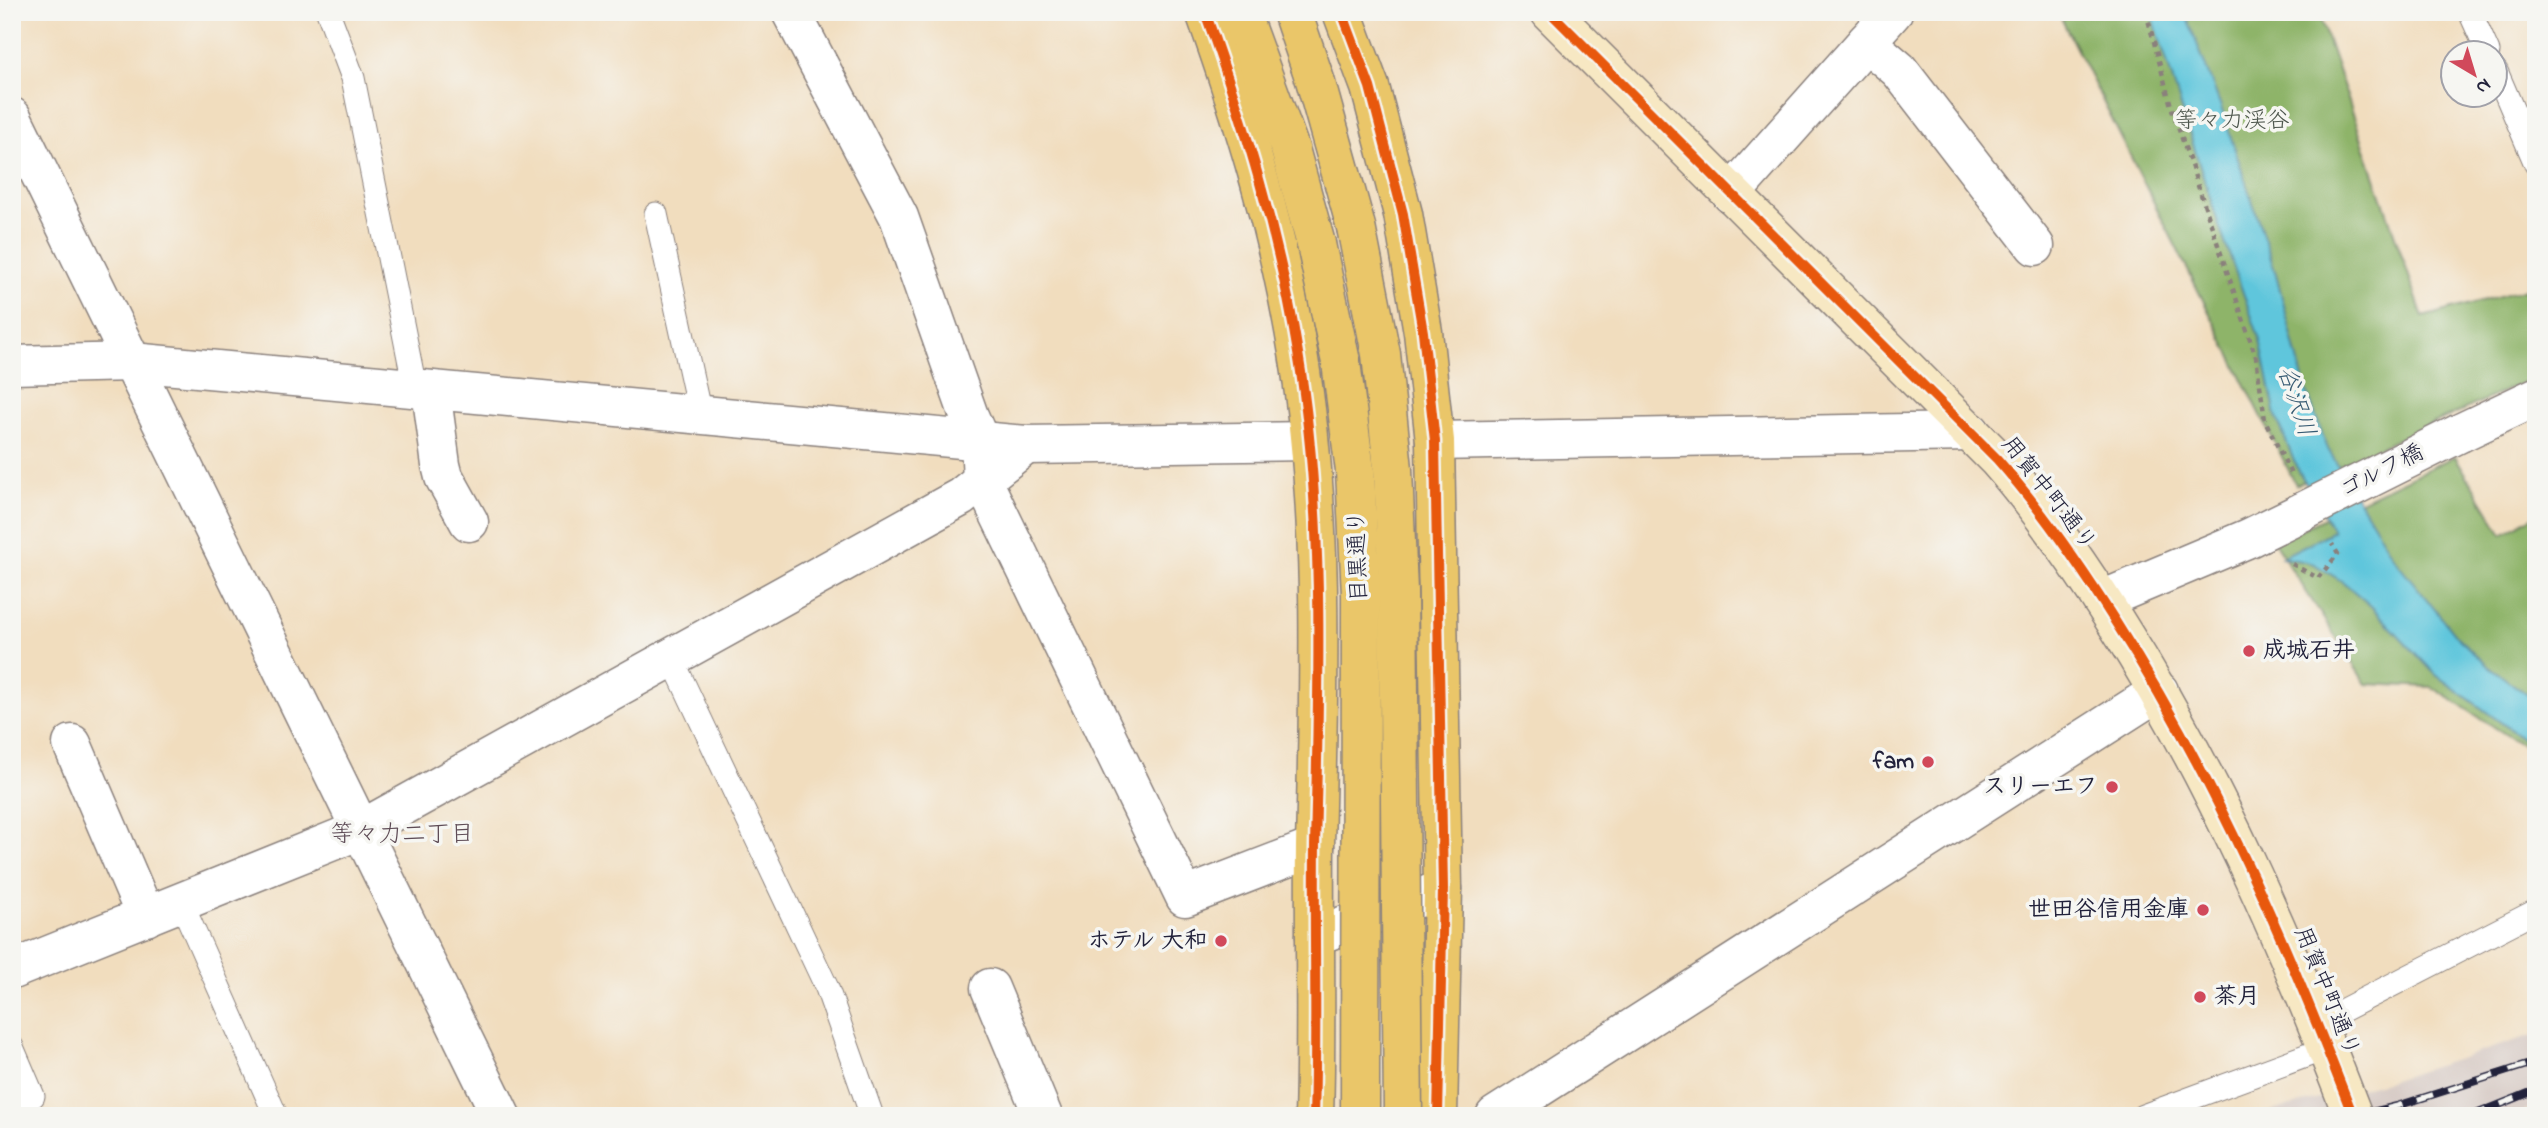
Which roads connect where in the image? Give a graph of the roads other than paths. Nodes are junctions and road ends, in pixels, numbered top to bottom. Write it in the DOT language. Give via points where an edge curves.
graph roads {
  1 [pos="328,12"];
  2 [pos="790,12"];
  3 [pos="1205,12"];
  4 [pos="1240,12"];
  5 [pos="1292,12"];
  6 [pos="1342,12"];
  7 [pos="1550,12"];
  8 [pos="1892,12"];
  9 [pos="2470,12"];
  10 [pos="2481,38"];
  11 [pos="1866,43"];
  12 [pos="2510,104"];
  13 [pos="12,117"];
  14 [pos="2536,164"];
  15 [pos="1731,194"];
  16 [pos="656,214"];
  17 [pos="2035,246"];
  18 [pos="132,362"];
  19 [pos="12,365"];
  20 [pos="423,389"];
  21 [pos="2536,397"];
  22 [pos="699,415"];
  23 [pos="1971,432"];
  24 [pos="980,441"];
  25 [pos="1308,441"];
  26 [pos="1435,441"];
  27 [pos="1026,445"];
  28 [pos="982,480"];
  29 [pos="469,522"];
  30 [pos="2102,600"];
  31 [pos="671,657"];
  32 [pos="2159,691"];
  33 [pos="72,744"];
  34 [pos="360,830"];
  35 [pos="1315,847"];
  36 [pos="1443,889"];
  37 [pos="181,902"];
  38 [pos="2536,911"];
  39 [pos="146,917"];
  40 [pos="1315,936"];
  41 [pos="12,970"];
  42 [pos="990,988"];
  43 [pos="2322,1036"];
  44 [pos="12,1047"];
  45 [pos="12,1105"];
  46 [pos="276,1116"];
  47 [pos="501,1116"];
  48 [pos="872,1116"];
  49 [pos="1044,1116"];
  50 [pos="1314,1116"];
  51 [pos="1360,1116"];
  52 [pos="1404,1116"];
  53 [pos="1438,1116"];
  54 [pos="1495,1116"];
  55 [pos="2143,1116"];
  56 [pos="2353,1116"];
  1 -- 20 [label="lane" via="353,78"];
  2 -- 24 [label="street" via="900,217"];
  3 -- 25 [label="main road" via="1238,104 1282,270"];
  4 -- 51 [label="main road, 目黒通り, bridge" via="1290,149 1317,244 1341,362 1356,485 1361,594"];
  5 -- 52 [label="main road, 目黒通り, bridge" via="1356,227 1381,354 1393,469"];
  6 -- 26 [label="main road" via="1370,87 1404,214"];
  7 -- 15 [label="street, 用賀中町通り"];
  8 -- 11 [label="street"];
  9 -- 10 [label="lane"];
  11 -- 15 [label="street"];
  11 -- 17 [label="street" via="1899,70"];
  12 -- 14 [label="lane"];
  13 -- 18 [label="street"];
  15 -- 23 [label="street, 用賀中町通り"];
  16 -- 22 [label="lane"];
  18 -- 19 [label="street"];
  18 -- 20 [label="street"];
  18 -- 34 [label="street"];
  20 -- 22 [label="street"];
  20 -- 29 [label="street" via="444,477"];
  21 -- 30 [label="street, ゴルフ橋, bridge" via="2300,498 2249,538"];
  22 -- 24 [label="street"];
  23 -- 26 [label="street"];
  23 -- 30 [label="street, 用賀中町通り" via="2021,486"];
  24 -- 27 [label="street"];
  24 -- 28 [label="street"];
  25 -- 27 [label="street"];
  25 -- 35 [label="main road" via="1320,691"];
  26 -- 36 [label="main road"];
  27 -- 28 [label="street"];
  28 -- 31 [label="street" via="961,496"];
  28 -- 35 [label="street" via="1185,897"];
  30 -- 32 [label="street, 用賀中町通り"];
  31 -- 34 [label="street"];
  31 -- 48 [label="lane" via="827,988"];
  32 -- 43 [label="street, 用賀中町通り" via="2254,876"];
  32 -- 54 [label="street"];
  33 -- 39 [label="street"];
  34 -- 37 [label="street"];
  34 -- 47 [label="street"];
  35 -- 40 [label="main road"];
  36 -- 40 [label="street"];
  36 -- 53 [label="main road"];
  37 -- 39 [label="street"];
  37 -- 46 [label="lane"];
  38 -- 43 [label="lane"];
  39 -- 41 [label="street"];
  40 -- 50 [label="main road"];
  42 -- 49 [label="street"];
  43 -- 55 [label="lane"];
  43 -- 56 [label="street, 用賀中町通り"];
  44 -- 45 [label="lane" via="33,1096"];
}
